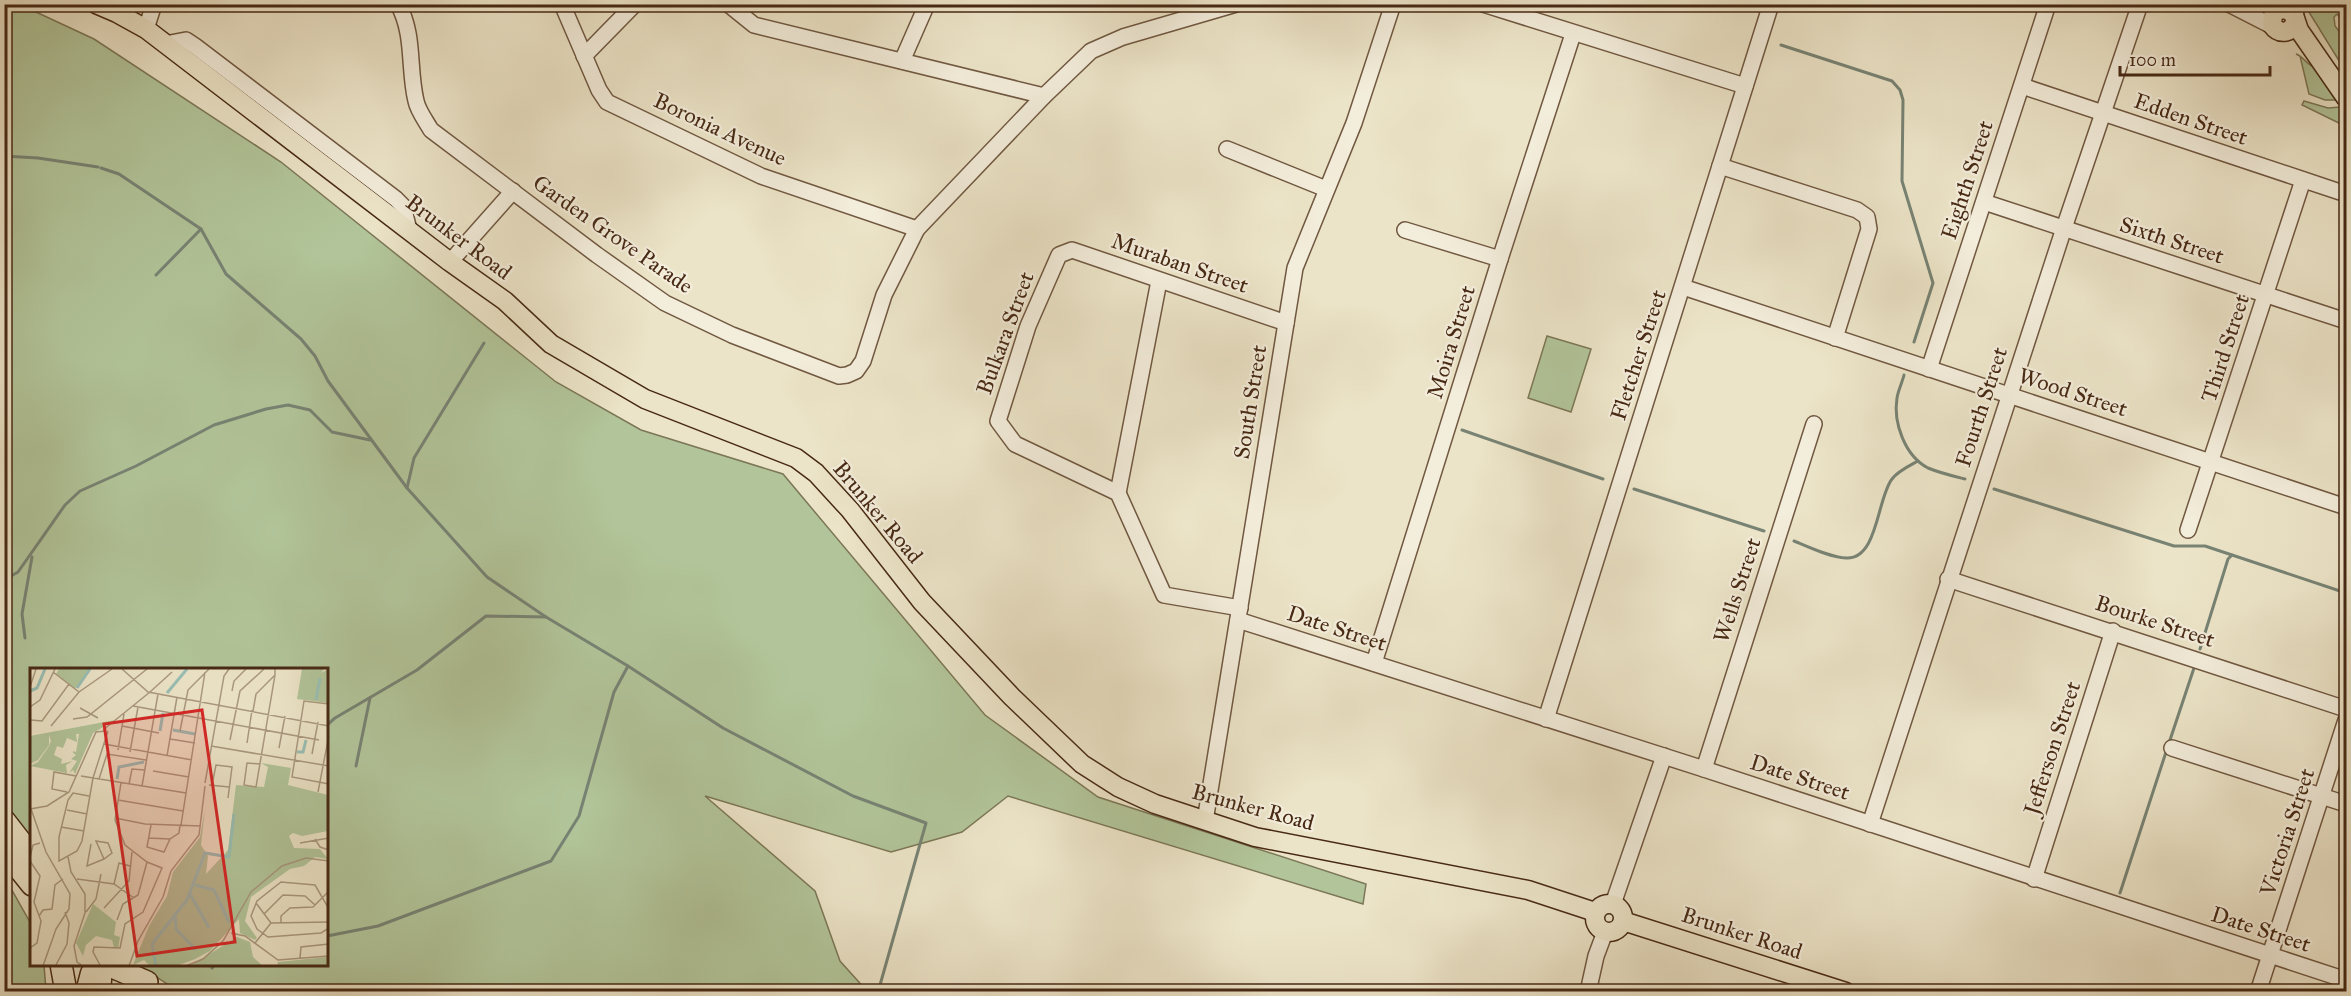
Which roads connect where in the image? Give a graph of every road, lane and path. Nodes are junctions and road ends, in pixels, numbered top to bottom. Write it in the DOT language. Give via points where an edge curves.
graph roads {
  1 [pos="96,4"];
  2 [pos="154,4"];
  3 [pos="398,4"];
  4 [pos="562,4"];
  5 [pos="635,4"];
  6 [pos="728,4"];
  7 [pos="927,4"];
  8 [pos="1236,4"];
  9 [pos="1393,4"];
  10 [pos="1483,4"];
  11 [pos="1771,4"];
  12 [pos="2048,4"];
  13 [pos="2140,4"];
  14 [pos="2236,8"];
  15 [pos="2285,16"];
  16 [pos="146,29"];
  17 [pos="1573,34"];
  18 [pos="584,56"];
  19 [pos="902,61"];
  20 [pos="1745,86"];
  21 [pos="2022,86"];
  22 [pos="1044,96"];
  23 [pos="2346,98"];
  24 [pos="2102,113"];
  25 [pos="1227,149"];
  26 [pos="1720,166"];
  27 [pos="2303,180"];
  28 [pos="1326,189"];
  29 [pos="513,191"];
  30 [pos="2346,194"];
  31 [pos="1984,202"];
  32 [pos="2064,228"];
  33 [pos="917,229"];
  34 [pos="1406,230"];
  35 [pos="1059,255"];
  36 [pos="1500,259"];
  37 [pos="450,262"];
  38 [pos="1159,281"];
  39 [pos="1683,287"];
  40 [pos="2266,294"];
  41 [pos="2346,321"];
  42 [pos="1286,323"];
  43 [pos="1835,338"];
  44 [pos="1929,369"];
  45 [pos="2009,395"];
  46 [pos="1814,424"];
  47 [pos="2211,461"];
  48 [pos="1118,493"];
  49 [pos="2346,507"];
  50 [pos="2188,530"];
  51 [pos="1948,579"];
  52 [pos="1239,614"];
  53 [pos="2113,631"];
  54 [pos="1374,663"];
  55 [pos="2346,709"];
  56 [pos="1546,719"];
  57 [pos="2346,720"];
  58 [pos="2172,748"];
  59 [pos="1664,756"];
  60 [pos="1704,769"];
  61 [pos="2322,796"];
  62 [pos="2346,804"];
  63 [pos="4,820"];
  64 [pos="1205,821"];
  65 [pos="1870,824"];
  66 [pos="4,850"];
  67 [pos="30,853"];
  68 [pos="2034,879"];
  69 [pos="29,885"];
  70 [pos="1614,904"];
  71 [pos="1595,912"];
  72 [pos="1623,921"];
  73 [pos="1605,932"];
  74 [pos="2270,955"];
  75 [pos="61,966"];
  76 [pos="101,966"];
  77 [pos="102,966"];
  78 [pos="104,966"];
  79 [pos="130,966"];
  80 [pos="2346,980"];
  81 [pos="146,988"];
  82 [pos="1592,990"];
  83 [pos="66,992"];
  84 [pos="85,992"];
  85 [pos="98,992"];
  86 [pos="1846,992"];
  87 [pos="2258,992"];
  1 -- 16 [label="main road, Brunker Road"];
  2 -- 16 [label="street"];
  3 -- 29 [label="street, Garden Grove Parade" via="411,40 416,103 431,130"];
  4 -- 18 [label="street, Boronia Avenue"];
  5 -- 18 [label="street"];
  6 -- 19 [label="street" via="754,25"];
  7 -- 19 [label="street"];
  8 -- 22 [label="street, Garden Grove Parade" via="1123,37 1091,51"];
  9 -- 28 [label="street, South Street" via="1354,123"];
  10 -- 17 [label="street"];
  11 -- 20 [label="street, Fletcher Street"];
  12 -- 21 [label="street, Eighth Street"];
  13 -- 24 [label="street, Fourth Street"];
  14 -- 15 [label="street"];
  15 -- 23 [label="main road" via="2313,48"];
  16 -- 37 [label="main road, Brunker Road"];
  17 -- 20 [label="street"];
  17 -- 36 [label="street, Moira Street"];
  18 -- 33 [label="street, Boronia Avenue" via="607,102 761,176"];
  19 -- 22 [label="street"];
  20 -- 26 [label="street, Fletcher Street"];
  21 -- 24 [label="street, Edden Street"];
  21 -- 31 [label="street, Eighth Street"];
  22 -- 33 [label="street, Garden Grove Parade"];
  24 -- 27 [label="street, Edden Street"];
  24 -- 32 [label="street, Fourth Street"];
  25 -- 28 [label="street"];
  26 -- 39 [label="street, Fletcher Street"];
  26 -- 43 [label="street" via="1857,210 1867,217 1869,229"];
  27 -- 30 [label="street, Edden Street"];
  27 -- 40 [label="street, Third Street"];
  28 -- 42 [label="street, South Street" via="1295,268"];
  29 -- 33 [label="street, Garden Grove Parade" via="665,303 732,335 839,376 856,371 863,361 884,295"];
  29 -- 37 [label="street"];
  31 -- 32 [label="street, Sixth Street"];
  31 -- 44 [label="street, Eighth Street"];
  32 -- 40 [label="street, Sixth Street"];
  32 -- 45 [label="street, Fourth Street"];
  34 -- 36 [label="street"];
  35 -- 38 [label="street, Muraban Street" via="1072,250"];
  35 -- 48 [label="street, Bulkara Street" via="1028,326 998,421 1015,444"];
  36 -- 54 [label="street, Moira Street"];
  37 -- 64 [label="main road, Brunker Road" via="506,301 551,344 645,399 796,458 816,473 850,510 921,602 1082,764 1118,787"];
  38 -- 42 [label="street, Muraban Street"];
  38 -- 48 [label="street"];
  39 -- 43 [label="street, Wood Street"];
  39 -- 56 [label="street, Fletcher Street"];
  40 -- 41 [label="street, Sixth Street"];
  40 -- 47 [label="street, Third Street"];
  42 -- 52 [label="street, South Street"];
  43 -- 44 [label="street, Wood Street"];
  44 -- 45 [label="street, Wood Street"];
  45 -- 47 [label="street, Wood Street"];
  45 -- 51 [label="street, Fourth Street"];
  46 -- 60 [label="street, Wells Street"];
  47 -- 49 [label="street, Wood Street"];
  47 -- 50 [label="street, Third Street"];
  48 -- 52 [label="street" via="1164,595"];
  51 -- 53 [label="street, Bourke Street"];
  51 -- 65 [label="street, Fourth Street"];
  52 -- 54 [label="street, Date Street"];
  52 -- 64 [label="street, South Street"];
  53 -- 55 [label="street, Bourke Street"];
  53 -- 68 [label="street, Jefferson Street"];
  54 -- 56 [label="street, Date Street"];
  56 -- 59 [label="street, Date Street"];
  57 -- 61 [label="street, Victoria Street"];
  58 -- 61 [label="street"];
  59 -- 60 [label="street, Date Street"];
  59 -- 70 [label="street"];
  60 -- 65 [label="street, Date Street"];
  61 -- 62 [label="street"];
  61 -- 74 [label="street, Victoria Street"];
  63 -- 67 [label="highway"];
  64 -- 71 [label="main road, Brunker Road" via="1255,837 1528,890"];
  65 -- 68 [label="street, Date Street"];
  66 -- 69 [label="highway"];
  68 -- 74 [label="street, Date Street"];
  70 -- 71 [label="main road" via="1603,905"];
  70 -- 72 [label="main road"];
  71 -- 73 [label="main road" via="1596,924"];
  72 -- 73 [label="main road" via="1617,930"];
  72 -- 86 [label="main road, Brunker Road"];
  73 -- 82 [label="street" via="1596,956"];
  74 -- 80 [label="street, Date Street"];
  74 -- 87 [label="street, Victoria Street"];
  75 -- 83 [label="highway"];
  76 -- 84 [label="main road" via="90,974"];
  77 -- 85 [label="main road"];
  78 -- 81 [label="highway"];
  79 -- 81 [label="highway"];
}
